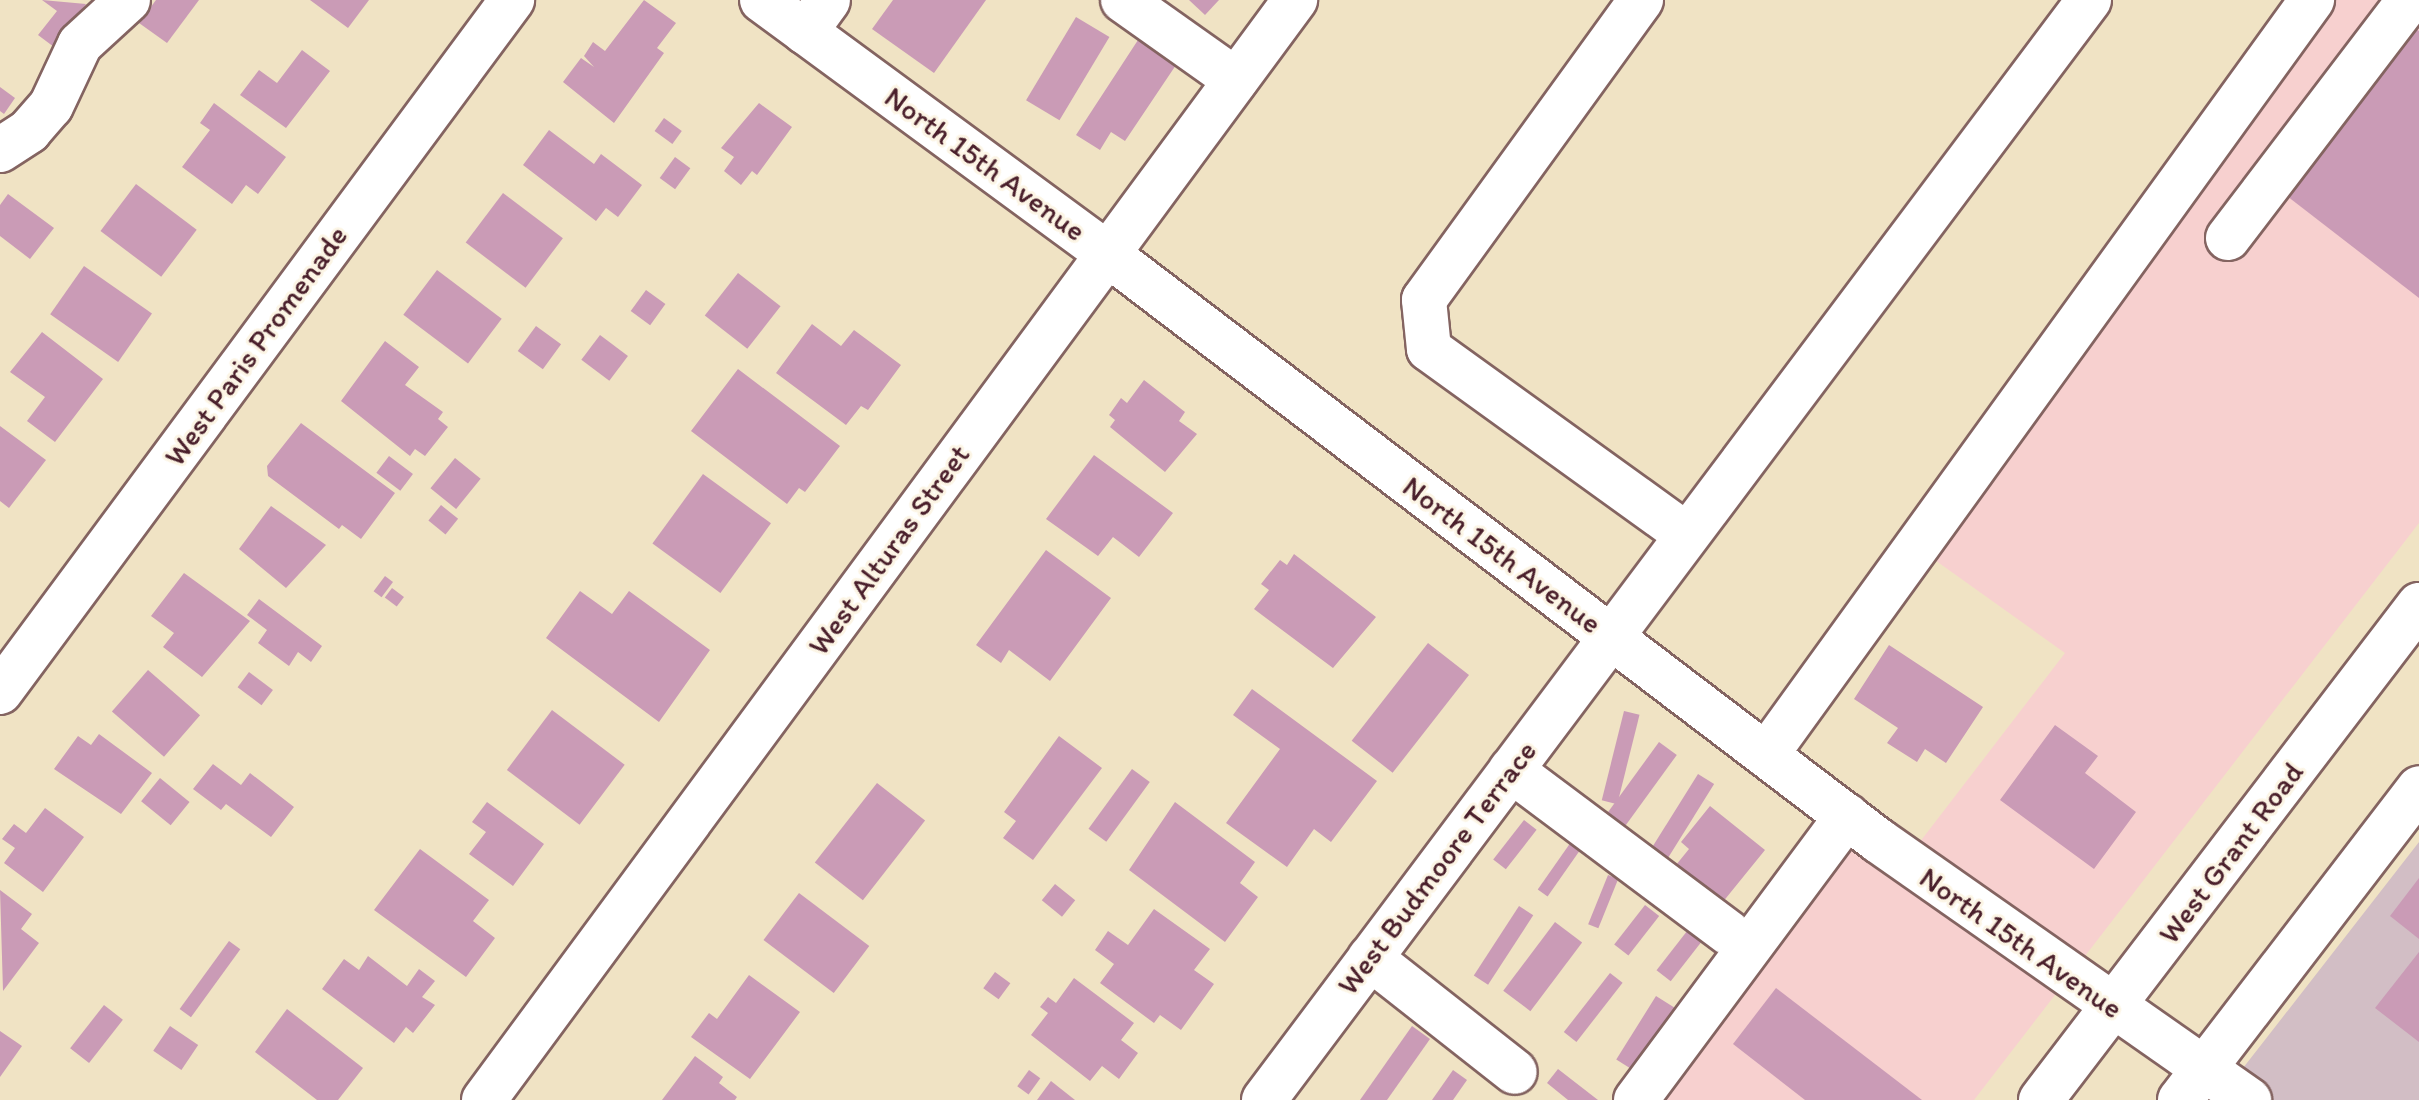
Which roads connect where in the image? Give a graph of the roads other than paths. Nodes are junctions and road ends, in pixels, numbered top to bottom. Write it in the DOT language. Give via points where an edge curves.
graph roads {
  1 [pos="128,0"];
  2 [pos="512,0"];
  3 [pos="762,0"];
  4 [pos="1123,0"];
  5 [pos="1295,0"];
  6 [pos="1641,0"];
  7 [pos="2089,0"];
  8 [pos="2312,0"];
  9 [pos="2409,0"];
  10 [pos="817,16"];
  11 [pos="1236,80"];
  12 [pos="0,150"];
  13 [pos="2228,238"];
  14 [pos="1106,253"];
  15 [pos="1687,535"];
  16 [pos="2419,605"];
  17 [pos="1611,637"];
  18 [pos="0,692"];
  19 [pos="1766,755"];
  20 [pos="1511,770"];
  21 [pos="2419,788"];
  22 [pos="1847,816"];
  23 [pos="1729,933"];
  24 [pos="1370,958"];
  25 [pos="2112,1009"];
  26 [pos="1515,1072"];
  27 [pos="2192,1084"];
  28 [pos="484,1100"];
  29 [pos="1264,1100"];
  30 [pos="1636,1100"];
  31 [pos="2041,1100"];
  32 [pos="2249,1100"];
  1 -- 12 [label="street" via="80,44 51,106"];
  2 -- 18 [label="street, West Paris Promenade"];
  3 -- 10 [label="street, North 15th Avenue"];
  4 -- 11 [label="street"];
  5 -- 11 [label="street, West Alturas Street"];
  6 -- 15 [label="street" via="1424,300 1429,349"];
  7 -- 15 [label="street, West Budmoore Terrace"];
  8 -- 19 [label="street"];
  9 -- 13 [label="street"];
  10 -- 14 [label="street, North 15th Avenue"];
  11 -- 14 [label="street, West Alturas Street"];
  14 -- 17 [label="street, North 15th Avenue"];
  14 -- 28 [label="street, West Alturas Street"];
  15 -- 17 [label="street, West Budmoore Terrace"];
  16 -- 25 [label="street, West Grant Road"];
  17 -- 19 [label="street, North 15th Avenue"];
  17 -- 20 [label="street, West Budmoore Terrace"];
  19 -- 22 [label="street, North 15th Avenue"];
  20 -- 23 [label="street"];
  20 -- 24 [label="street, West Budmoore Terrace"];
  21 -- 27 [label="street"];
  22 -- 25 [label="street, North 15th Avenue"];
  22 -- 30 [label="street"];
  24 -- 26 [label="street"];
  24 -- 29 [label="street, West Budmoore Terrace"];
  25 -- 27 [label="street, North 15th Avenue"];
  25 -- 31 [label="street, West Grant Road"];
  27 -- 32 [label="street, North 15th Avenue"];
}
